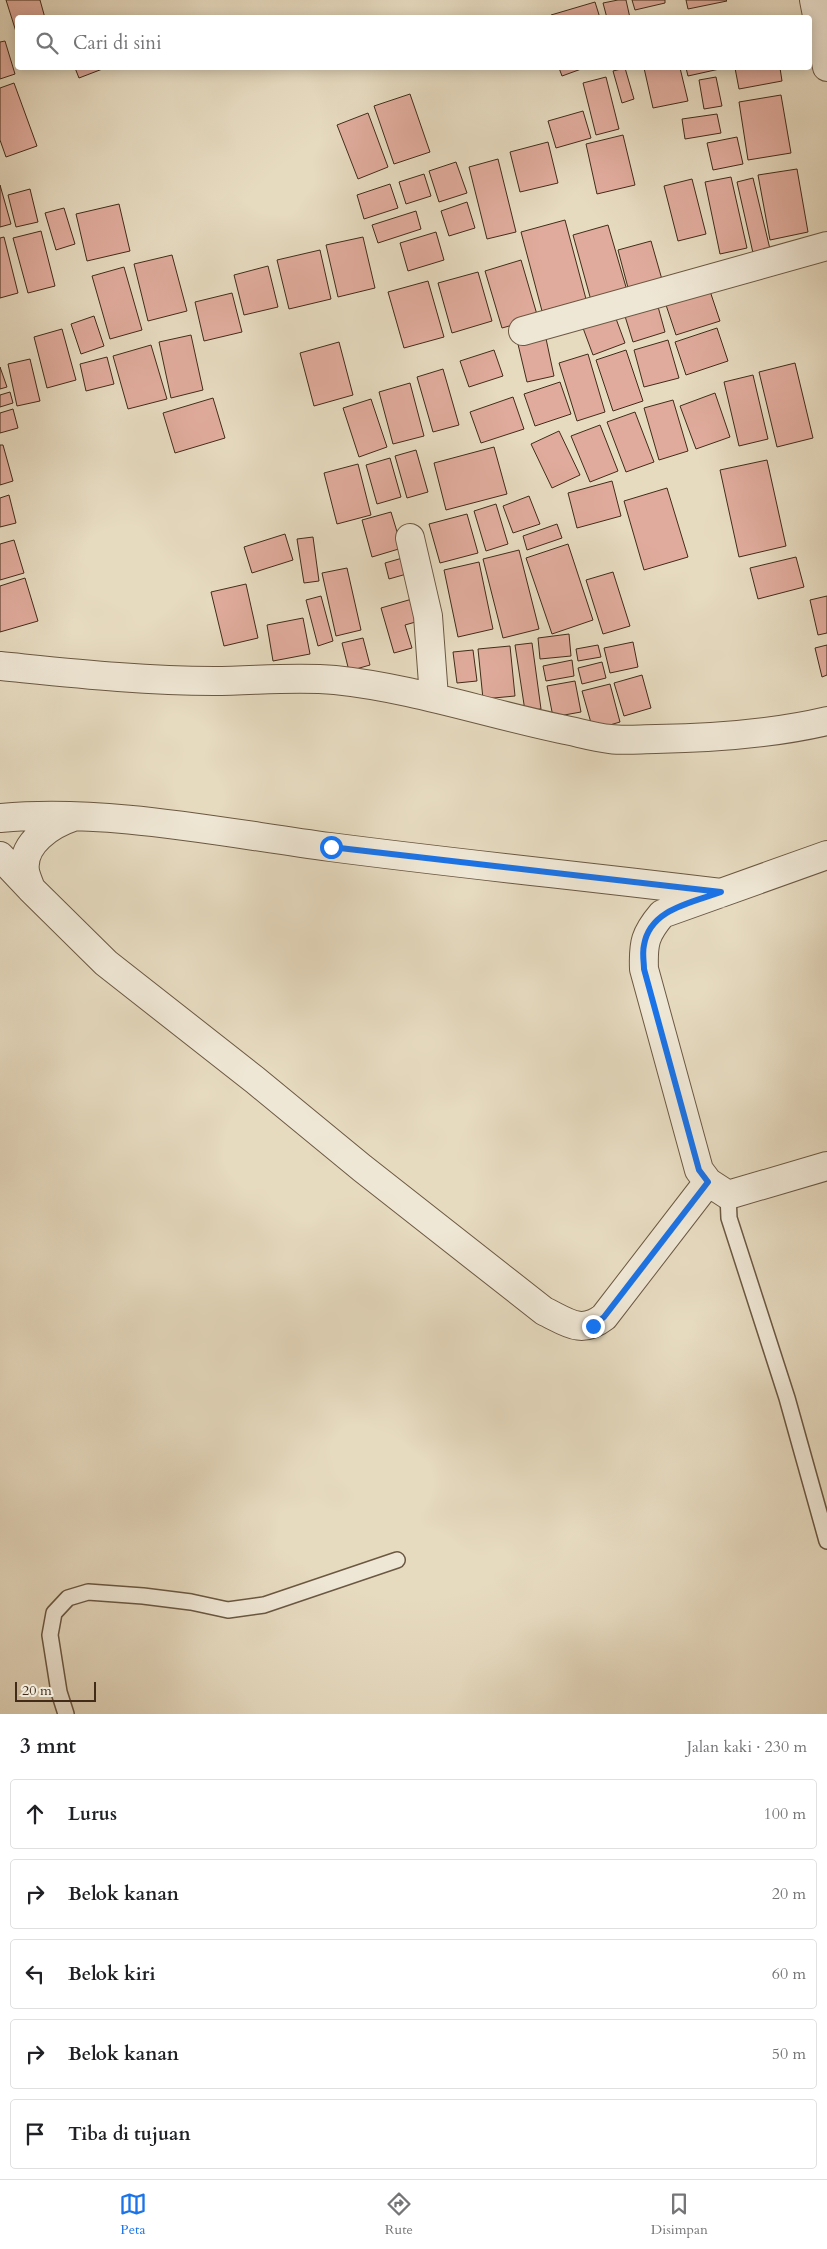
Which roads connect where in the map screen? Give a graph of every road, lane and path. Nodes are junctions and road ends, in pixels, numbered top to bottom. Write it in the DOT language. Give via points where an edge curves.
graph roads {
  1 [pos="814,0"];
  2 [pos="827,67"];
  3 [pos="827,246"];
  4 [pos="524,331"];
  5 [pos="410,538"];
  6 [pos="0,666"];
  7 [pos="434,697"];
  8 [pos="827,721"];
  9 [pos="73,816"];
  10 [pos="0,818"];
  11 [pos="827,855"];
  12 [pos="0,856"];
  13 [pos="30,889"];
  14 [pos="721,892"];
  15 [pos="827,1166"];
  16 [pos="718,1188"];
  17 [pos="827,1541"];
  18 [pos="397,1560"];
  19 [pos="66,1714"];
  1 -- 2 [label="street"];
  3 -- 4 [label="street"];
  5 -- 7 [label="street" via="428,616"];
  6 -- 7 [label="street" via="152,679 333,680"];
  7 -- 8 [label="street" via="514,719 611,739 738,734"];
  9 -- 10 [label="street"];
  9 -- 13 [label="street" via="44,832 32,846 25,870"];
  9 -- 14 [label="street" via="169,824 331,847"];
  11 -- 14 [label="street"];
  12 -- 13 [label="street"];
  13 -- 16 [label="street" via="106,963 370,1174 544,1311 579,1327 593,1326 604,1317"];
  14 -- 16 [label="street" via="662,914 649,929 643,946 644,969 696,1161 699,1170"];
  15 -- 16 [label="street"];
  16 -- 17 [label="lane" via="787,1398"];
  18 -- 19 [label="lane" via="264,1605 228,1610 143,1596 88,1592 68,1598 54,1613 50,1635"];
}
